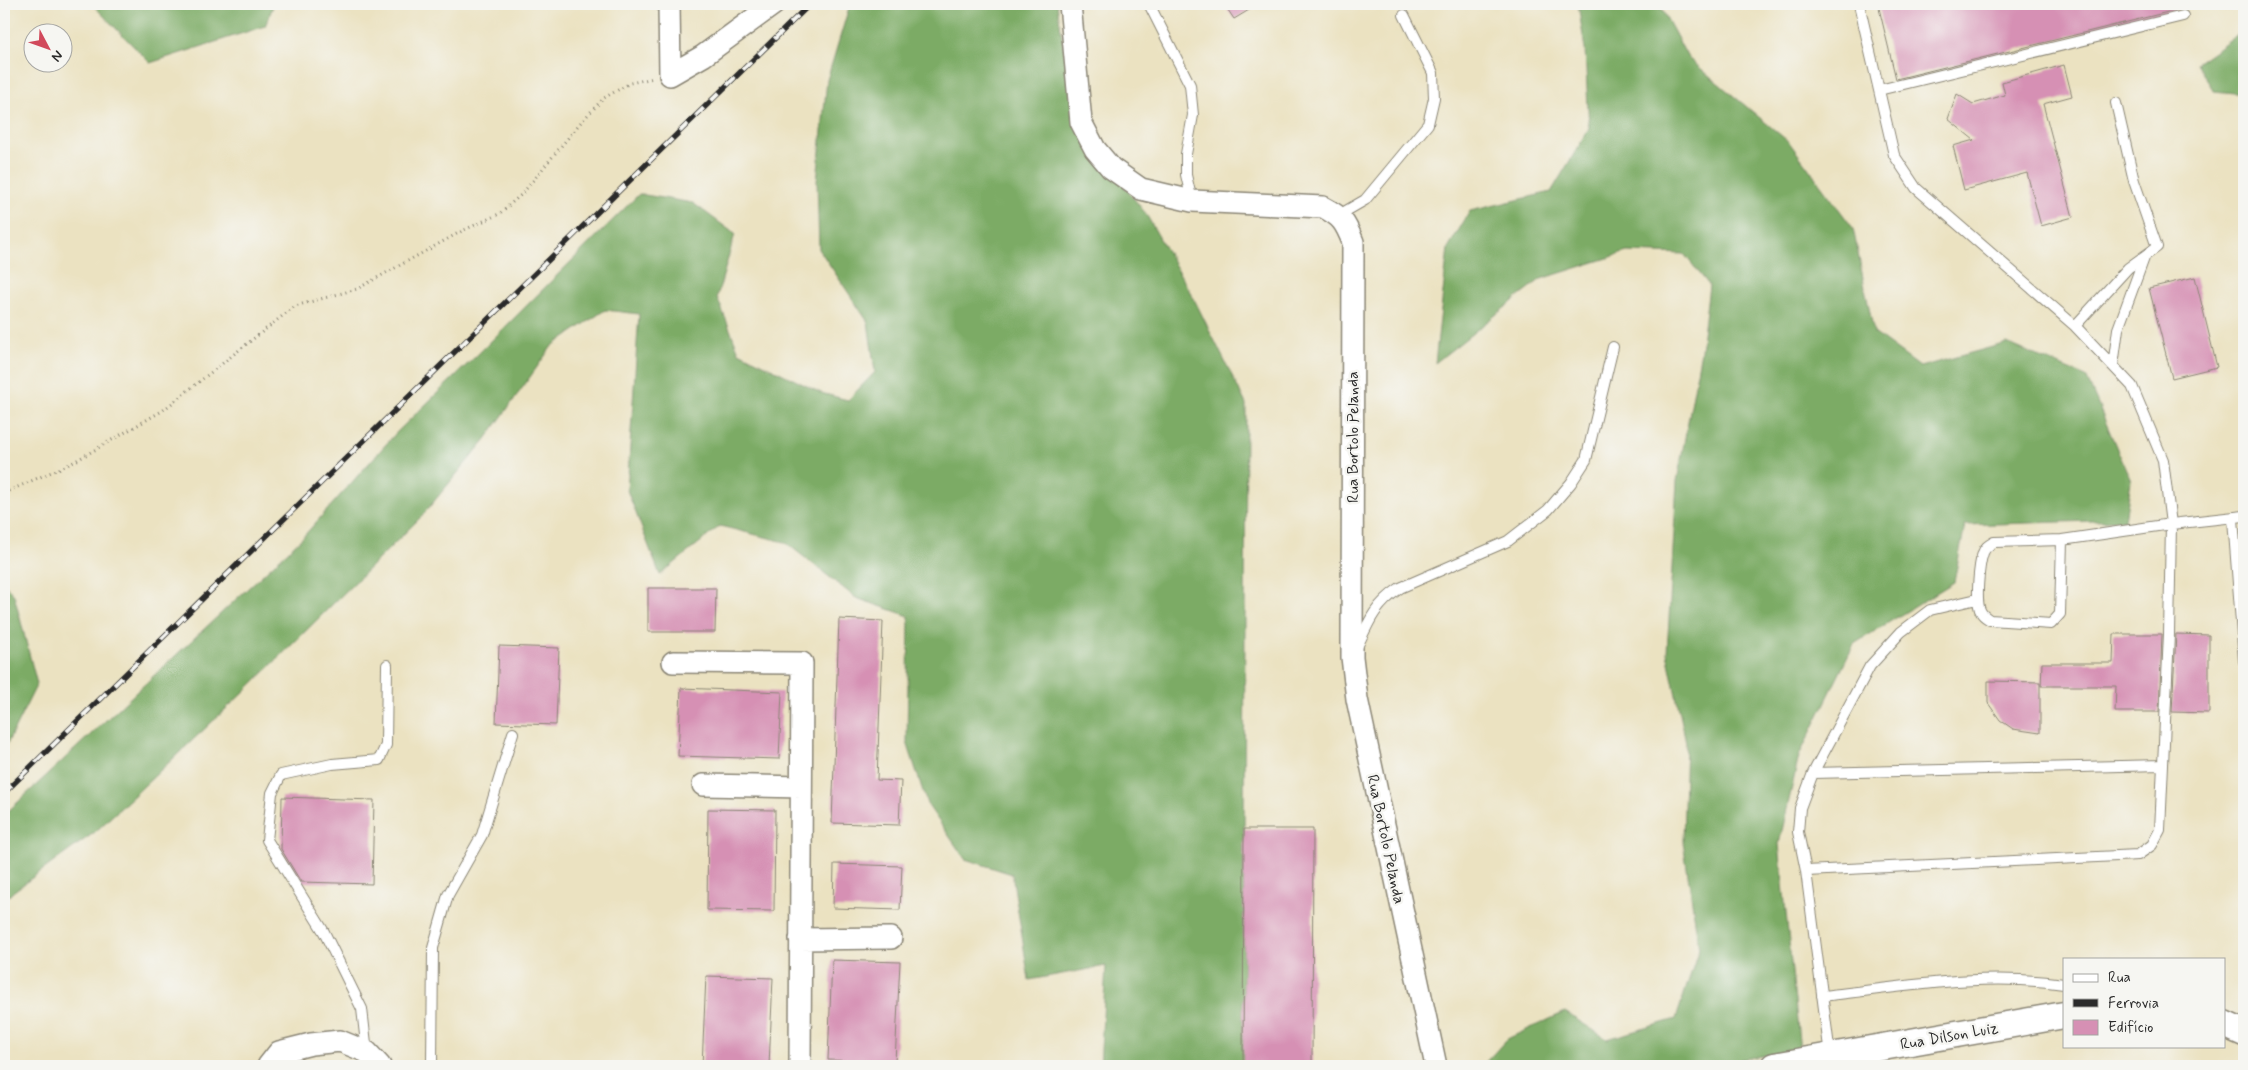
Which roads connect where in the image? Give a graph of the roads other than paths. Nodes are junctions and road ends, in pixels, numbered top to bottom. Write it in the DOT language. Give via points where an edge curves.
graph roads {
  1 [pos="669,4"];
  2 [pos="774,4"];
  3 [pos="1070,4"];
  4 [pos="1149,4"];
  5 [pos="1859,4"];
  6 [pos="1404,14"];
  7 [pos="2183,16"];
  8 [pos="1879,90"];
  9 [pos="2116,103"];
  10 [pos="1192,200"];
  11 [pos="1339,215"];
  12 [pos="2144,258"];
  13 [pos="2128,268"];
  14 [pos="2132,287"];
  15 [pos="2075,326"];
  16 [pos="1613,347"];
  17 [pos="2113,366"];
  18 [pos="2244,516"];
  19 [pos="2233,519"];
  20 [pos="2171,524"];
  21 [pos="2062,540"];
  22 [pos="1977,599"];
  23 [pos="1352,657"];
  24 [pos="2244,661"];
  25 [pos="673,662"];
  26 [pos="387,666"];
  27 [pos="513,732"];
  28 [pos="2163,764"];
  29 [pos="1813,773"];
  30 [pos="703,786"];
  31 [pos="801,787"];
  32 [pos="1806,871"];
  33 [pos="892,938"];
  34 [pos="800,939"];
  35 [pos="2063,984"];
  36 [pos="1822,996"];
  37 [pos="2063,1015"];
  38 [pos="2226,1025"];
  39 [pos="2244,1033"];
  40 [pos="1830,1055"];
  41 [pos="373,1059"];
  42 [pos="268,1066"];
  43 [pos="432,1066"];
  44 [pos="800,1066"];
  45 [pos="1436,1066"];
  46 [pos="1774,1066"];
  1 -- 2 [label="street" via="670,75 704,56"];
  3 -- 10 [label="street" via="1081,122 1095,150 1111,168 1141,189"];
  4 -- 10 [label="lane" via="1190,86 1193,115 1186,175"];
  5 -- 8 [label="lane"];
  6 -- 11 [label="lane" via="1433,73 1434,98 1428,124 1365,200"];
  7 -- 8 [label="lane"];
  8 -- 15 [label="lane" via="1894,155 1916,188"];
  9 -- 12 [label="lane" via="2134,182 2157,247"];
  10 -- 11 [label="street" via="1323,207"];
  11 -- 23 [label="street, Rua Bortolo Pelanda" via="1353,242"];
  12 -- 13 [label="lane"];
  12 -- 14 [label="lane"];
  13 -- 14 [label="lane"];
  13 -- 15 [label="lane"];
  14 -- 17 [label="lane" via="2118,328"];
  15 -- 17 [label="lane"];
  16 -- 23 [label="lane" via="1586,460 1571,483 1548,510 1508,541 1400,588 1385,598 1374,612"];
  17 -- 20 [label="lane" via="2132,386 2163,460"];
  18 -- 19 [label="lane"];
  19 -- 20 [label="lane"];
  19 -- 24 [label="lane"];
  20 -- 21 [label="lane"];
  20 -- 28 [label="lane"];
  21 -- 22 [label="lane" via="1994,542 1987,546 1983,553"];
  21 -- 22 [label="lane" via="2060,614 2050,624 1990,620 1980,612"];
  22 -- 29 [label="lane" via="1930,610 1901,632 1870,666"];
  23 -- 45 [label="street, Rua Bortolo Pelanda" via="1356,699"];
  25 -- 31 [label="street" via="802,663"];
  26 -- 41 [label="lane" via="386,745 379,760 332,764 281,775 272,793 267,840 324,932 362,1009"];
  27 -- 43 [label="lane" via="482,835 448,895 433,948"];
  28 -- 29 [label="lane"];
  28 -- 32 [label="lane" via="2160,830 2152,845 2138,855"];
  29 -- 32 [label="lane" via="1800,808 1798,832"];
  30 -- 31 [label="street"];
  31 -- 34 [label="street"];
  32 -- 36 [label="lane"];
  33 -- 34 [label="street"];
  34 -- 44 [label="street"];
  35 -- 36 [label="lane" via="2034,979 1982,978"];
  36 -- 40 [label="lane"];
  37 -- 40 [label="street, Rua Dilson Luiz"];
  38 -- 39 [label="street"];
  40 -- 46 [label="street, Rua Dilson Luiz"];
  41 -- 42 [label="street" via="340,1041 279,1052"];
}
